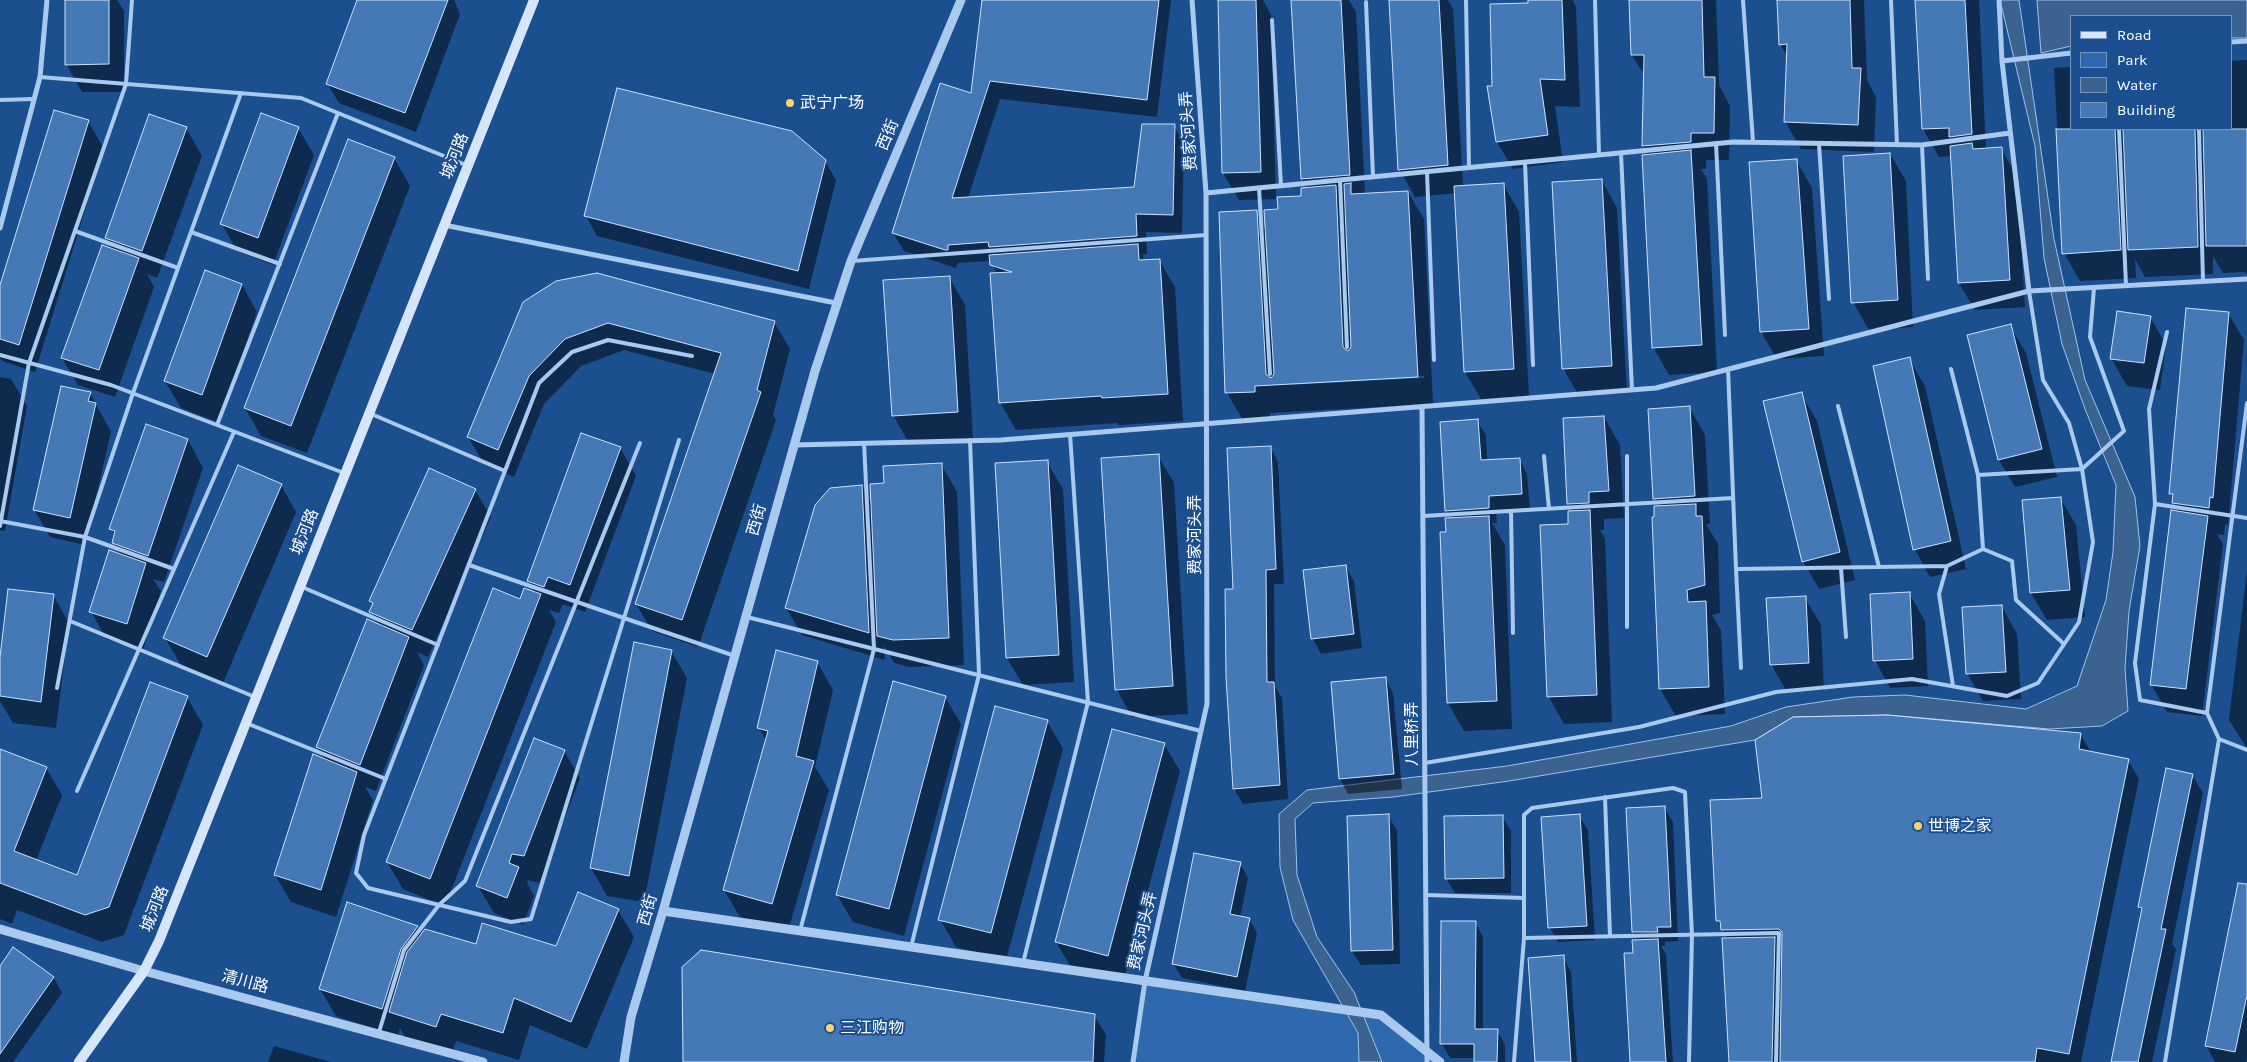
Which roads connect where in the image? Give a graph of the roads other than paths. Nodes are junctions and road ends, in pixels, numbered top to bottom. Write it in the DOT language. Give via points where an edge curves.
graph roads {
  1 [pos="47,0"];
  2 [pos="132,0"];
  3 [pos="534,0"];
  4 [pos="961,0"];
  5 [pos="1192,0"];
  6 [pos="1466,0"];
  7 [pos="1595,0"];
  8 [pos="1743,0"];
  9 [pos="1891,0"];
  10 [pos="1999,0"];
  11 [pos="1366,2"];
  12 [pos="1272,20"];
  13 [pos="2247,41"];
  14 [pos="2232,42"];
  15 [pos="2070,53"];
  16 [pos="2002,61"];
  17 [pos="40,77"];
  18 [pos="126,84"];
  19 [pos="241,93"];
  20 [pos="34,99"];
  21 [pos="0,100"];
  22 [pos="338,113"];
  23 [pos="2119,130"];
  24 [pos="2199,130"];
  25 [pos="2010,133"];
  26 [pos="1753,142"];
  27 [pos="1716,144"];
  28 [pos="1819,144"];
  29 [pos="1897,144"];
  30 [pos="1922,144"];
  31 [pos="1621,153"];
  32 [pos="1599,155"];
  33 [pos="1525,162"];
  34 [pos="468,166"];
  35 [pos="1469,167"];
  36 [pos="1427,172"];
  37 [pos="1373,177"];
  38 [pos="1340,180"];
  39 [pos="1281,186"];
  40 [pos="1259,188"];
  41 [pos="1206,193"];
  42 [pos="444,225"];
  43 [pos="0,228"];
  44 [pos="75,231"];
  45 [pos="191,232"];
  46 [pos="1206,234"];
  47 [pos="851,261"];
  48 [pos="280,264"];
  49 [pos="178,268"];
  50 [pos="1928,279"];
  51 [pos="2247,279"];
  52 [pos="2202,281"];
  53 [pos="2126,286"];
  54 [pos="2094,288"];
  55 [pos="2028,291"];
  56 [pos="1829,299"];
  57 [pos="836,303"];
  58 [pos="2166,332"];
  59 [pos="1725,335"];
  60 [pos="1347,347"];
  61 [pos="0,355"];
  62 [pos="692,356"];
  63 [pos="1434,360"];
  64 [pos="30,363"];
  65 [pos="1534,365"];
  66 [pos="1728,369"];
  67 [pos="1951,370"];
  68 [pos="1270,374"];
  69 [pos="1632,390"];
  70 [pos="134,393"];
  71 [pos="2247,403"];
  72 [pos="1838,406"];
  73 [pos="1422,407"];
  74 [pos="368,413"];
  75 [pos="1208,423"];
  76 [pos="216,425"];
  77 [pos="234,432"];
  78 [pos="1070,434"];
  79 [pos="679,440"];
  80 [pos="970,440"];
  81 [pos="640,443"];
  82 [pos="864,443"];
  83 [pos="794,444"];
  84 [pos="1544,456"];
  85 [pos="1628,456"];
  86 [pos="2082,469"];
  87 [pos="505,471"];
  88 [pos="344,473"];
  89 [pos="1978,475"];
  90 [pos="1733,498"];
  91 [pos="2155,504"];
  92 [pos="1628,505"];
  93 [pos="1548,509"];
  94 [pos="1511,511"];
  95 [pos="1423,516"];
  96 [pos="2233,516"];
  97 [pos="2247,518"];
  98 [pos="0,523"];
  99 [pos="85,537"];
  100 [pos="1983,549"];
  101 [pos="469,565"];
  102 [pos="1947,566"];
  103 [pos="1879,567"];
  104 [pos="1736,568"];
  105 [pos="1842,568"];
  106 [pos="174,569"];
  107 [pos="299,586"];
  108 [pos="576,602"];
  109 [pos="746,617"];
  110 [pos="624,618"];
  111 [pos="70,621"];
  112 [pos="1627,627"];
  113 [pos="1514,633"];
  114 [pos="1846,637"];
  115 [pos="2064,644"];
  116 [pos="438,645"];
  117 [pos="139,649"];
  118 [pos="874,649"];
  119 [pos="735,656"];
  120 [pos="1741,668"];
  121 [pos="979,675"];
  122 [pos="1953,686"];
  123 [pos="57,688"];
  124 [pos="255,697"];
  125 [pos="1088,702"];
  126 [pos="2207,714"];
  127 [pos="244,722"];
  128 [pos="1201,731"];
  129 [pos="2219,739"];
  130 [pos="2247,750"];
  131 [pos="1425,763"];
  132 [pos="386,779"];
  133 [pos="78,791"];
  134 [pos="1606,797"];
  135 [pos="1426,895"];
  136 [pos="1524,898"];
  137 [pos="439,905"];
  138 [pos="664,911"];
  139 [pos="0,929"];
  140 [pos="800,931"];
  141 [pos="1692,935"];
  142 [pos="1610,936"];
  143 [pos="1524,938"];
  144 [pos="911,947"];
  145 [pos="1023,963"];
  146 [pos="144,971"];
  147 [pos="1145,981"];
  148 [pos="378,1034"];
  149 [pos="1427,1052"];
  150 [pos="79,1062"];
  151 [pos="483,1062"];
  152 [pos="624,1062"];
  153 [pos="1133,1062"];
  154 [pos="1427,1062"];
  155 [pos="1440,1062"];
  156 [pos="1514,1062"];
  157 [pos="1689,1062"];
  158 [pos="1776,1062"];
  159 [pos="2165,1062"];
  1 -- 17 [label="street"];
  2 -- 18 [label="lane"];
  3 -- 34 [label="main road, 城河路"];
  4 -- 47 [label="street, 西街"];
  5 -- 41 [label="street, 费家河头弄"];
  6 -- 35 [label="lane"];
  7 -- 32 [label="lane"];
  8 -- 26 [label="lane"];
  9 -- 29 [label="lane"];
  10 -- 16 [label="street"];
  11 -- 37 [label="lane"];
  12 -- 39 [label="lane"];
  13 -- 14 [label="street"];
  15 -- 16 [label="street"];
  16 -- 25 [label="street"];
  17 -- 18 [label="lane"];
  17 -- 20 [label="street"];
  18 -- 19 [label="lane"];
  18 -- 44 [label="lane"];
  19 -- 22 [label="lane" via="301,98"];
  19 -- 45 [label="lane"];
  20 -- 21 [label="lane"];
  20 -- 43 [label="street"];
  22 -- 34 [label="lane"];
  22 -- 48 [label="lane"];
  23 -- 53 [label="lane"];
  24 -- 52 [label="lane"];
  25 -- 30 [label="street"];
  25 -- 55 [label="street"];
  26 -- 27 [label="street"];
  26 -- 28 [label="street"];
  27 -- 31 [label="street"];
  27 -- 59 [label="lane"];
  28 -- 29 [label="street"];
  28 -- 56 [label="lane"];
  29 -- 30 [label="street"];
  30 -- 50 [label="lane"];
  31 -- 32 [label="street"];
  31 -- 69 [label="lane"];
  32 -- 33 [label="street"];
  33 -- 35 [label="street"];
  33 -- 65 [label="lane"];
  34 -- 42 [label="main road, 城河路"];
  35 -- 36 [label="street"];
  36 -- 37 [label="street"];
  36 -- 63 [label="lane"];
  37 -- 38 [label="street"];
  38 -- 39 [label="street"];
  38 -- 60 [label="lane"];
  39 -- 40 [label="street"];
  40 -- 41 [label="street"];
  40 -- 68 [label="lane"];
  41 -- 46 [label="street, 费家河头弄"];
  42 -- 57 [label="street"];
  42 -- 74 [label="main road, 城河路"];
  44 -- 49 [label="lane"];
  44 -- 64 [label="lane"];
  45 -- 48 [label="lane"];
  45 -- 49 [label="lane"];
  46 -- 47 [label="lane"];
  46 -- 75 [label="street, 费家河头弄"];
  47 -- 57 [label="street, 西街"];
  48 -- 76 [label="lane"];
  49 -- 70 [label="lane"];
  51 -- 52 [label="street"];
  52 -- 53 [label="street"];
  53 -- 54 [label="street"];
  54 -- 55 [label="street"];
  54 -- 86 [label="lane" via="2090,337 2124,431"];
  55 -- 66 [label="street"];
  55 -- 86 [label="lane" via="2043,380 2069,423"];
  57 -- 83 [label="street, 西街"];
  58 -- 91 [label="lane" via="2149,409"];
  61 -- 64 [label="lane"];
  62 -- 87 [label="lane" via="608,340 572,352 539,383"];
  64 -- 70 [label="lane"];
  64 -- 98 [label="lane"];
  66 -- 69 [label="street" via="1656,388"];
  66 -- 90 [label="lane"];
  67 -- 89 [label="lane"];
  69 -- 73 [label="street"];
  70 -- 76 [label="lane"];
  70 -- 99 [label="lane"];
  71 -- 96 [label="lane"];
  72 -- 103 [label="lane"];
  73 -- 75 [label="street"];
  73 -- 95 [label="street, 八里桥弄"];
  74 -- 87 [label="lane"];
  74 -- 88 [label="main road, 城河路"];
  75 -- 78 [label="street"];
  75 -- 128 [label="street, 费家河头弄" via="1207,704"];
  76 -- 77 [label="lane"];
  77 -- 88 [label="lane"];
  77 -- 106 [label="lane"];
  78 -- 80 [label="street"];
  78 -- 125 [label="lane"];
  79 -- 110 [label="lane"];
  80 -- 82 [label="street"];
  80 -- 121 [label="lane"];
  81 -- 108 [label="lane"];
  82 -- 83 [label="street"];
  82 -- 118 [label="lane"];
  83 -- 109 [label="street, 西街"];
  84 -- 93 [label="lane"];
  85 -- 92 [label="lane"];
  86 -- 89 [label="lane"];
  86 -- 115 [label="lane" via="2094,542 2079,622"];
  87 -- 101 [label="lane"];
  88 -- 107 [label="main road, 城河路"];
  89 -- 100 [label="lane"];
  90 -- 92 [label="lane"];
  90 -- 104 [label="lane"];
  91 -- 96 [label="lane"];
  91 -- 126 [label="lane" via="2135,663 2140,700"];
  92 -- 93 [label="lane"];
  92 -- 112 [label="lane"];
  93 -- 94 [label="lane"];
  94 -- 95 [label="lane"];
  94 -- 113 [label="lane"];
  95 -- 131 [label="street, 八里桥弄"];
  96 -- 97 [label="lane"];
  96 -- 126 [label="lane"];
  98 -- 99 [label="lane"];
  99 -- 106 [label="lane"];
  99 -- 111 [label="lane"];
  100 -- 102 [label="lane"];
  100 -- 115 [label="lane" via="2012,561 2016,600"];
  101 -- 108 [label="lane"];
  101 -- 116 [label="lane"];
  102 -- 103 [label="lane"];
  102 -- 122 [label="lane" via="1939,594"];
  103 -- 105 [label="lane"];
  104 -- 105 [label="lane"];
  104 -- 120 [label="lane"];
  105 -- 114 [label="lane"];
  106 -- 117 [label="lane"];
  107 -- 116 [label="lane"];
  107 -- 124 [label="main road, 城河路"];
  108 -- 110 [label="lane"];
  108 -- 137 [label="lane" via="465,881"];
  109 -- 118 [label="lane"];
  109 -- 119 [label="street, 西街"];
  110 -- 119 [label="lane"];
  110 -- 137 [label="lane" via="531,919 511,922"];
  111 -- 117 [label="lane"];
  111 -- 123 [label="lane"];
  115 -- 122 [label="lane" via="2038,683 2007,696"];
  116 -- 132 [label="lane"];
  117 -- 124 [label="lane"];
  117 -- 133 [label="lane"];
  118 -- 121 [label="lane"];
  118 -- 140 [label="lane"];
  119 -- 138 [label="street, 西街"];
  121 -- 125 [label="lane"];
  121 -- 144 [label="lane"];
  122 -- 131 [label="lane" via="1912,679 1776,692 1640,727"];
  124 -- 127 [label="main road, 城河路"];
  125 -- 128 [label="lane"];
  125 -- 145 [label="lane"];
  126 -- 129 [label="lane"];
  127 -- 132 [label="lane"];
  127 -- 146 [label="main road, 城河路" via="159,941"];
  128 -- 147 [label="street, 费家河头弄"];
  129 -- 130 [label="lane"];
  129 -- 159 [label="lane"];
  131 -- 135 [label="street, 八里桥弄"];
  132 -- 137 [label="lane" via="364,835 356,873 368,888"];
  134 -- 136 [label="lane" via="1532,808 1524,815"];
  134 -- 141 [label="lane" via="1673,788 1685,792"];
  134 -- 142 [label="lane"];
  135 -- 136 [label="lane"];
  135 -- 149 [label="street, 八里桥弄"];
  136 -- 143 [label="lane"];
  137 -- 148 [label="lane" via="404,950"];
  138 -- 140 [label="street"];
  138 -- 152 [label="street, 西街" via="631,1017"];
  139 -- 146 [label="street, 清川路"];
  140 -- 144 [label="street"];
  141 -- 142 [label="lane"];
  141 -- 157 [label="lane"];
  141 -- 158 [label="lane" via="1779,933"];
  142 -- 143 [label="lane"];
  143 -- 156 [label="lane"];
  144 -- 145 [label="street"];
  145 -- 147 [label="street"];
  146 -- 148 [label="street, 清川路"];
  146 -- 150 [label="main road, 城河路"];
  147 -- 149 [label="street" via="1381,1015"];
  147 -- 153 [label="street, 费家河头弄"];
  148 -- 151 [label="street, 清川路"];
  149 -- 154 [label="street, 八里桥弄"];
  149 -- 155 [label="street"];
}
